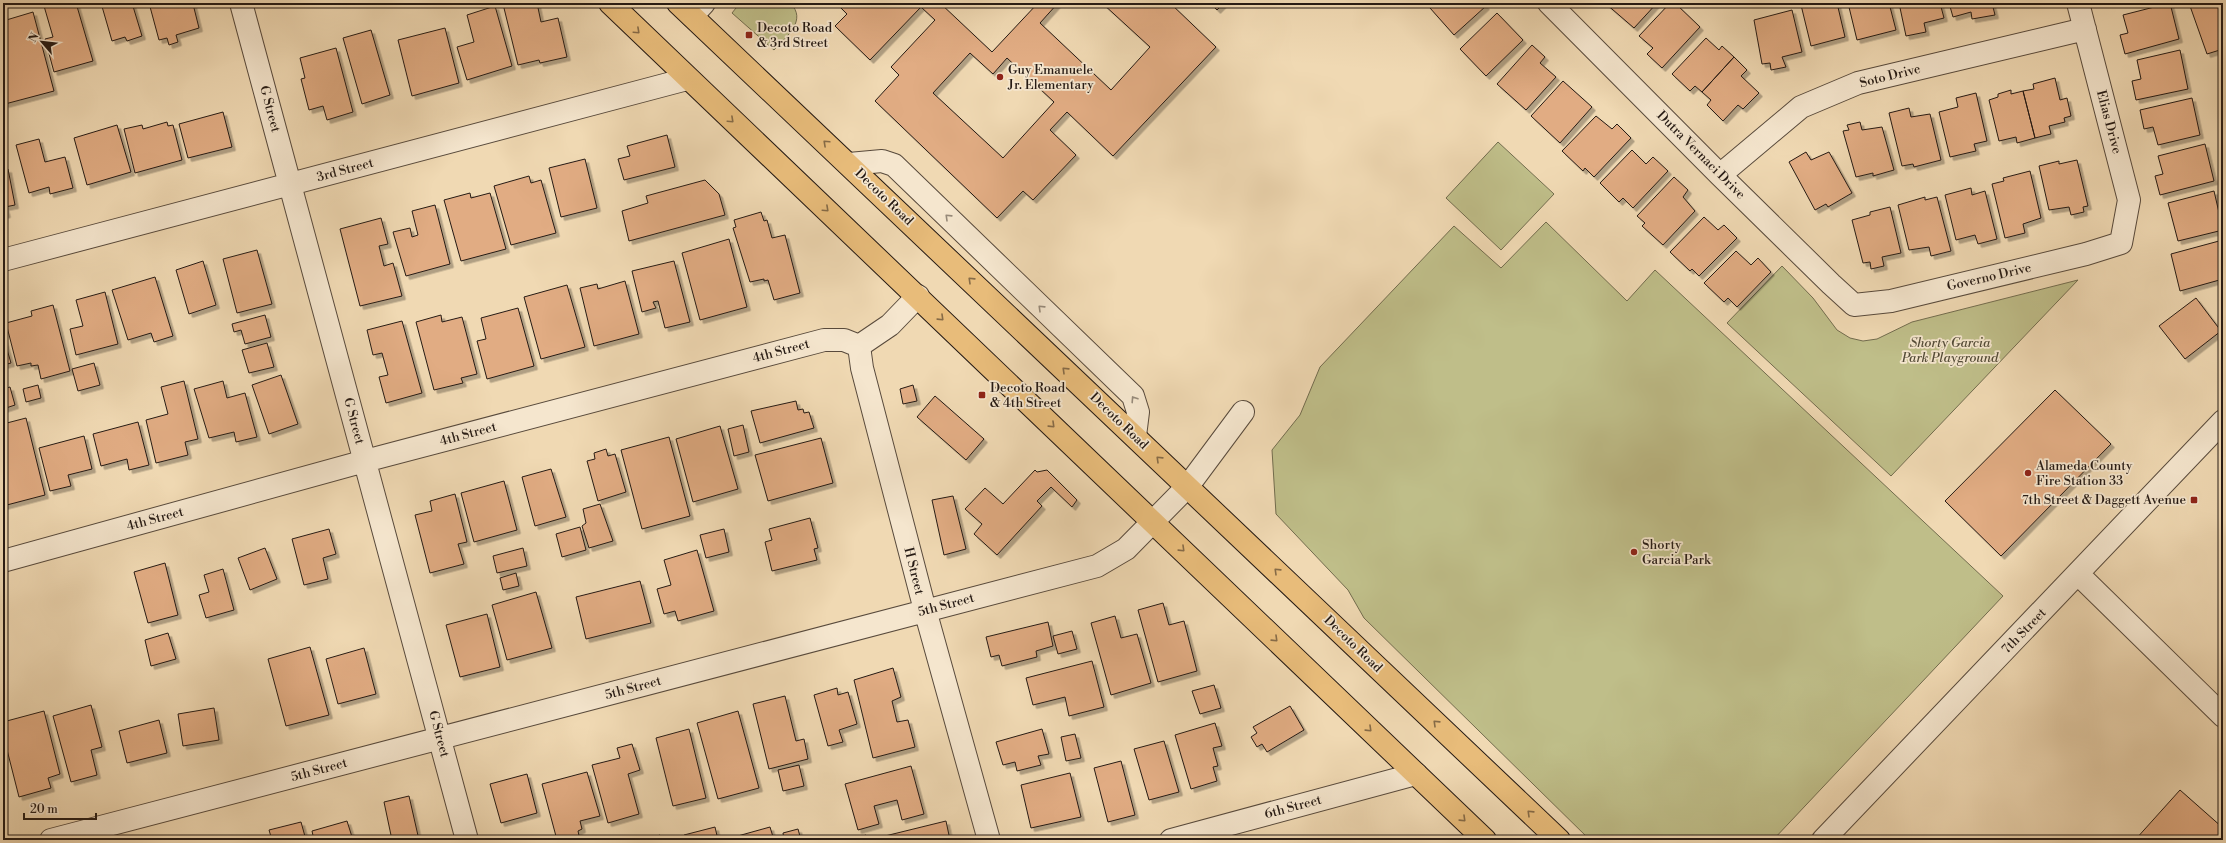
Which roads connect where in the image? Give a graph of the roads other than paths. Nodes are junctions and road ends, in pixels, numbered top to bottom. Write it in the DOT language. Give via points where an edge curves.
graph roads {
  1 [pos="241,3"];
  2 [pos="610,3"];
  3 [pos="1549,3"];
  4 [pos="2078,3"];
  5 [pos="691,7"];
  6 [pos="2085,29"];
  7 [pos="688,79"];
  8 [pos="849,164"];
  9 [pos="1720,175"];
  10 [pos="291,185"];
  11 [pos="2121,243"];
  12 [pos="3,260"];
  13 [pos="918,296"];
  14 [pos="1854,305"];
  15 [pos="860,346"];
  16 [pos="1243,412"];
  17 [pos="2223,421"];
  18 [pos="1135,436"];
  19 [pos="365,461"];
  20 [pos="1188,486"];
  21 [pos="1153,522"];
  22 [pos="3,561"];
  23 [pos="2078,574"];
  24 [pos="924,610"];
  25 [pos="2223,716"];
  26 [pos="440,739"];
  27 [pos="1416,774"];
  28 [pos="51,840"];
  29 [pos="467,840"];
  30 [pos="989,840"];
  31 [pos="1171,840"];
  32 [pos="1485,840"];
  33 [pos="1559,840"];
  34 [pos="1824,840"];
  1 -- 10 [label="street, G Street"];
  2 -- 7 [label="main road, one-way"];
  3 -- 9 [label="street, Dutra Vernaci Drive"];
  4 -- 6 [label="street, Elias Drive"];
  8 -- 5 [label="main road, Decoto Road, one-way"];
  6 -- 9 [label="street, Soto Drive" via="1858,82 1801,107"];
  6 -- 11 [label="street, Elias Drive" via="2129,200"];
  7 -- 10 [label="street, 3rd Street"];
  7 -- 13 [label="main road, one-way"];
  18 -- 8 [label="main road, Decoto Road, one-way"];
  18 -- 8 [label="street, one-way" via="1138,412 1133,396 894,165 882,161"];
  9 -- 14 [label="street, Dutra Vernaci Drive"];
  10 -- 12 [label="street, 3rd Street"];
  10 -- 19 [label="street, G Street"];
  11 -- 14 [label="street, Governo Drive" via="2086,254 1892,301"];
  13 -- 15 [label="street" via="890,325"];
  13 -- 21 [label="main road, one-way"];
  15 -- 19 [label="street, 4th Street" via="844,340 824,340"];
  15 -- 24 [label="street, H Street" via="862,368"];
  16 -- 20 [label="street, 5th Street"];
  17 -- 23 [label="street, 7th Street"];
  20 -- 18 [label="main road, Decoto Road, one-way"];
  19 -- 22 [label="street, 4th Street"];
  19 -- 26 [label="street, G Street"];
  20 -- 21 [label="street, 5th Street"];
  33 -- 20 [label="main road, Decoto Road, one-way"];
  21 -- 24 [label="street, 5th Street" via="1126,549 1097,566"];
  21 -- 27 [label="main road, one-way"];
  23 -- 25 [label="street"];
  23 -- 34 [label="street, 7th Street"];
  24 -- 26 [label="street, 5th Street"];
  24 -- 30 [label="street, H Street"];
  26 -- 28 [label="street, 5th Street"];
  26 -- 29 [label="street, G Street"];
  27 -- 31 [label="street, 6th Street"];
  27 -- 32 [label="main road, one-way"];
}
